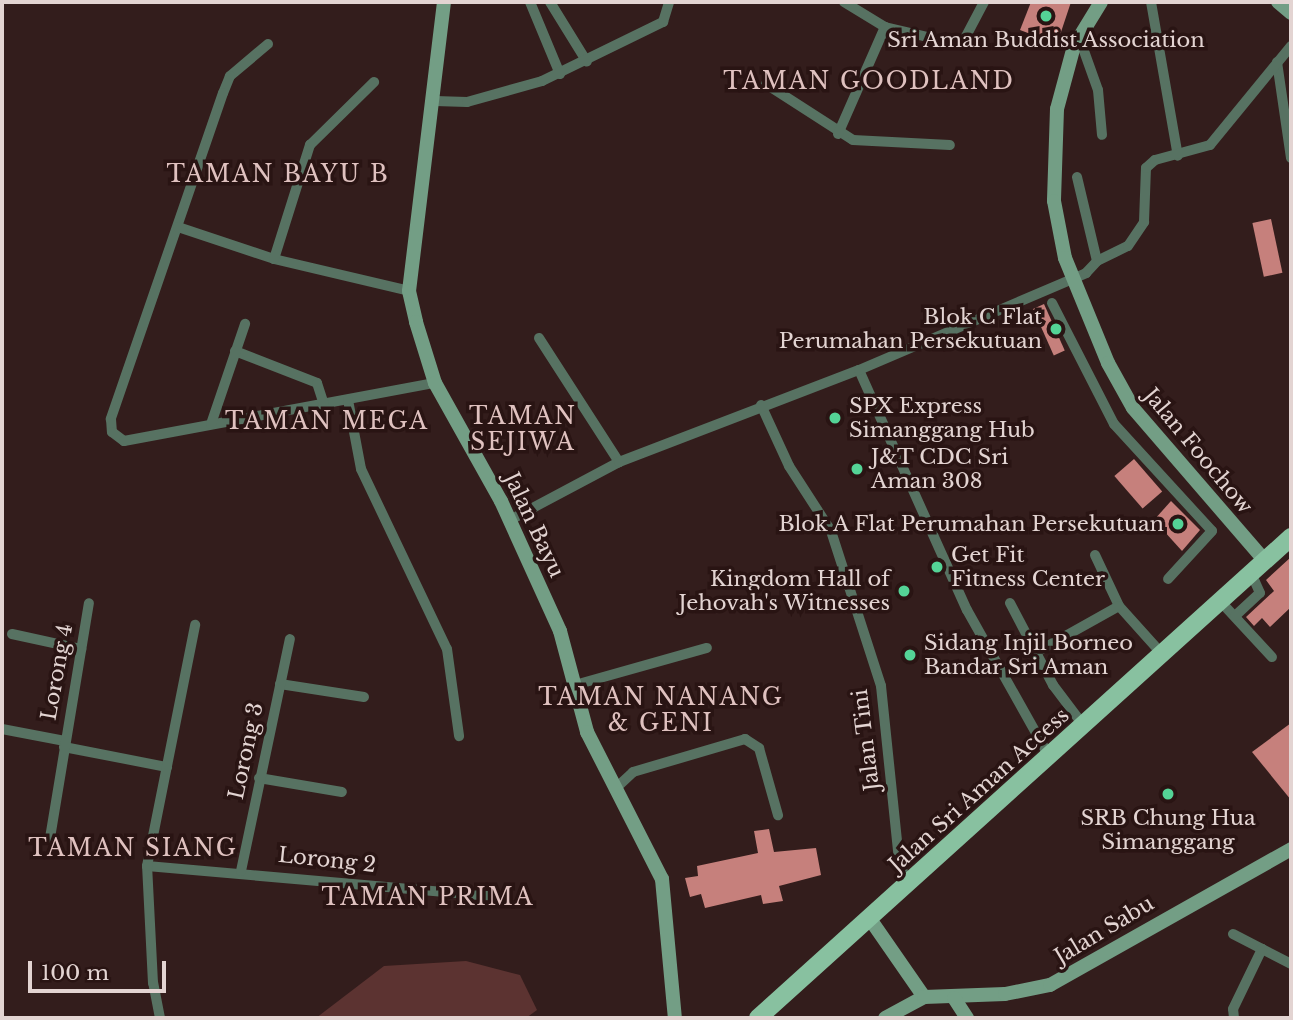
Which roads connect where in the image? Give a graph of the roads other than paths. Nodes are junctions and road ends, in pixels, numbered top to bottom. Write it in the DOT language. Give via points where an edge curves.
graph roads {
  1 [pos="444,2"];
  2 [pos="530,2"];
  3 [pos="550,2"];
  4 [pos="669,2"];
  5 [pos="844,2"];
  6 [pos="984,2"];
  7 [pos="1101,2"];
  8 [pos="1151,2"];
  9 [pos="1279,2"];
  10 [pos="1291,13"];
  11 [pos="885,27"];
  12 [pos="1079,37"];
  13 [pos="268,44"];
  14 [pos="1291,46"];
  15 [pos="587,62"];
  16 [pos="1277,62"];
  17 [pos="560,74"];
  18 [pos="374,82"];
  19 [pos="766,84"];
  20 [pos="435,101"];
  21 [pos="838,134"];
  22 [pos="1102,135"];
  23 [pos="950,145"];
  24 [pos="1178,156"];
  25 [pos="1291,158"];
  26 [pos="1077,177"];
  27 [pos="178,227"];
  28 [pos="274,259"];
  29 [pos="1086,271"];
  30 [pos="409,291"];
  31 [pos="1052,303"];
  32 [pos="245,324"];
  33 [pos="539,338"];
  34 [pos="235,351"];
  35 [pos="859,370"];
  36 [pos="435,383"];
  37 [pos="348,400"];
  38 [pos="324,404"];
  39 [pos="761,405"];
  40 [pos="1133,408"];
  41 [pos="211,424"];
  42 [pos="1114,424"];
  43 [pos="619,462"];
  44 [pos="510,520"];
  45 [pos="1291,537"];
  46 [pos="1095,555"];
  47 [pos="1266,562"];
  48 [pos="1252,575"];
  49 [pos="1168,579"];
  50 [pos="1221,602"];
  51 [pos="89,603"];
  52 [pos="1010,603"];
  53 [pos="1119,606"];
  54 [pos="1235,616"];
  55 [pos="195,625"];
  56 [pos="12,634"];
  57 [pos="290,639"];
  58 [pos="706,648"];
  59 [pos="81,649"];
  60 [pos="1035,653"];
  61 [pos="1163,654"];
  62 [pos="1272,657"];
  63 [pos="280,684"];
  64 [pos="575,685"];
  65 [pos="364,698"];
  66 [pos="1084,726"];
  67 [pos="2,729"];
  68 [pos="459,736"];
  69 [pos="64,744"];
  70 [pos="1049,758"];
  71 [pos="167,766"];
  72 [pos="260,778"];
  73 [pos="616,788"];
  74 [pos="342,792"];
  75 [pos="778,815"];
  76 [pos="50,838"];
  77 [pos="1291,849"];
  78 [pos="147,866"];
  79 [pos="240,871"];
  80 [pos="908,885"];
  81 [pos="503,897"];
  82 [pos="870,919"];
  83 [pos="1233,934"];
  84 [pos="1262,949"];
  85 [pos="1291,964"];
  86 [pos="924,997"];
  87 [pos="954,998"];
  88 [pos="160,1018"];
  89 [pos="675,1018"];
  90 [pos="758,1018"];
  91 [pos="884,1018"];
  92 [pos="967,1018"];
  93 [pos="1234,1018"];
  1 -- 20 [label="street, Jalan Bayu"];
  2 -- 17 [label="street"];
  3 -- 15 [label="street"];
  4 -- 15 [label="street" via="663,22"];
  5 -- 11 [label="street"];
  6 -- 11 [label="street" via="959,42"];
  7 -- 12 [label="street, Jalan Foochow"];
  8 -- 24 [label="street"];
  9 -- 10 [label="street"];
  11 -- 21 [label="street"];
  12 -- 22 [label="street" via="1098,90"];
  12 -- 29 [label="street, Jalan Foochow" via="1057,109 1054,179 1059,234"];
  13 -- 27 [label="street" via="230,76"];
  14 -- 16 [label="street"];
  15 -- 17 [label="street"];
  16 -- 24 [label="street" via="1210,145"];
  16 -- 25 [label="street"];
  17 -- 20 [label="street" via="467,102"];
  18 -- 28 [label="street" via="310,145"];
  19 -- 21 [label="street"];
  20 -- 30 [label="street, Jalan Bayu"];
  21 -- 23 [label="street" via="853,140"];
  24 -- 29 [label="street" via="1146,167 1144,222 1128,246"];
  26 -- 29 [label="street"];
  27 -- 28 [label="street"];
  27 -- 41 [label="street" via="111,419 112,432 124,441"];
  28 -- 30 [label="street"];
  29 -- 35 [label="street"];
  29 -- 40 [label="street, Jalan Foochow"];
  30 -- 36 [label="street, Jalan Bayu"];
  31 -- 42 [label="street"];
  32 -- 34 [label="street"];
  33 -- 43 [label="street"];
  34 -- 38 [label="street" via="317,383"];
  34 -- 41 [label="street"];
  35 -- 39 [label="street"];
  35 -- 70 [label="street" via="967,610"];
  36 -- 37 [label="street"];
  36 -- 44 [label="street, Jalan Bayu"];
  37 -- 38 [label="street"];
  37 -- 68 [label="street" via="361,470 447,649"];
  38 -- 41 [label="street"];
  39 -- 43 [label="street"];
  39 -- 80 [label="street, Jalan Tini" via="789,466 831,531 881,686 899,859"];
  40 -- 42 [label="street"];
  40 -- 47 [label="street, Jalan Foochow"];
  42 -- 49 [label="street" via="1212,531"];
  43 -- 44 [label="street"];
  44 -- 64 [label="street, Jalan Bayu" via="560,631"];
  45 -- 47 [label="main road, Jalan Sri Aman Access"];
  46 -- 53 [label="street"];
  47 -- 48 [label="main road, Jalan Sri Aman Access"];
  48 -- 50 [label="main road, Jalan Sri Aman Access"];
  48 -- 54 [label="street" via="1260,593"];
  50 -- 54 [label="street"];
  50 -- 61 [label="main road, Jalan Sri Aman Access"];
  51 -- 59 [label="street, Lorong 4"];
  52 -- 60 [label="street"];
  53 -- 60 [label="street"];
  53 -- 61 [label="street"];
  54 -- 62 [label="street"];
  55 -- 71 [label="street"];
  56 -- 59 [label="street"];
  57 -- 63 [label="street, Lorong 3"];
  58 -- 64 [label="street"];
  59 -- 69 [label="street, Lorong 4"];
  60 -- 66 [label="street"];
  61 -- 66 [label="main road, Jalan Sri Aman Access"];
  63 -- 65 [label="street"];
  63 -- 72 [label="street, Lorong 3"];
  64 -- 73 [label="street, Jalan Bayu" via="587,732"];
  66 -- 70 [label="main road, Jalan Sri Aman Access"];
  67 -- 69 [label="street"];
  69 -- 71 [label="street, Lorong 4"];
  69 -- 76 [label="street, Lorong 4"];
  70 -- 80 [label="main road, Jalan Sri Aman Access"];
  71 -- 78 [label="street"];
  72 -- 74 [label="street"];
  72 -- 79 [label="street, Lorong 3"];
  73 -- 75 [label="street" via="633,772 745,739 759,748"];
  73 -- 89 [label="street, Jalan Bayu" via="663,879"];
  77 -- 87 [label="street, Jalan Sabu" via="1181,917 1050,985"];
  78 -- 79 [label="street, Lorong 2"];
  78 -- 88 [label="street" via="153,983"];
  79 -- 81 [label="street, Lorong 2"];
  80 -- 82 [label="main road, Jalan Sri Aman Access"];
  82 -- 86 [label="street"];
  82 -- 90 [label="main road, Jalan Sri Aman Access"];
  83 -- 84 [label="street"];
  84 -- 85 [label="street"];
  84 -- 93 [label="street" via="1233,1009"];
  86 -- 87 [label="street, Jalan Sabu"];
  86 -- 91 [label="street"];
  87 -- 92 [label="street"];
}
